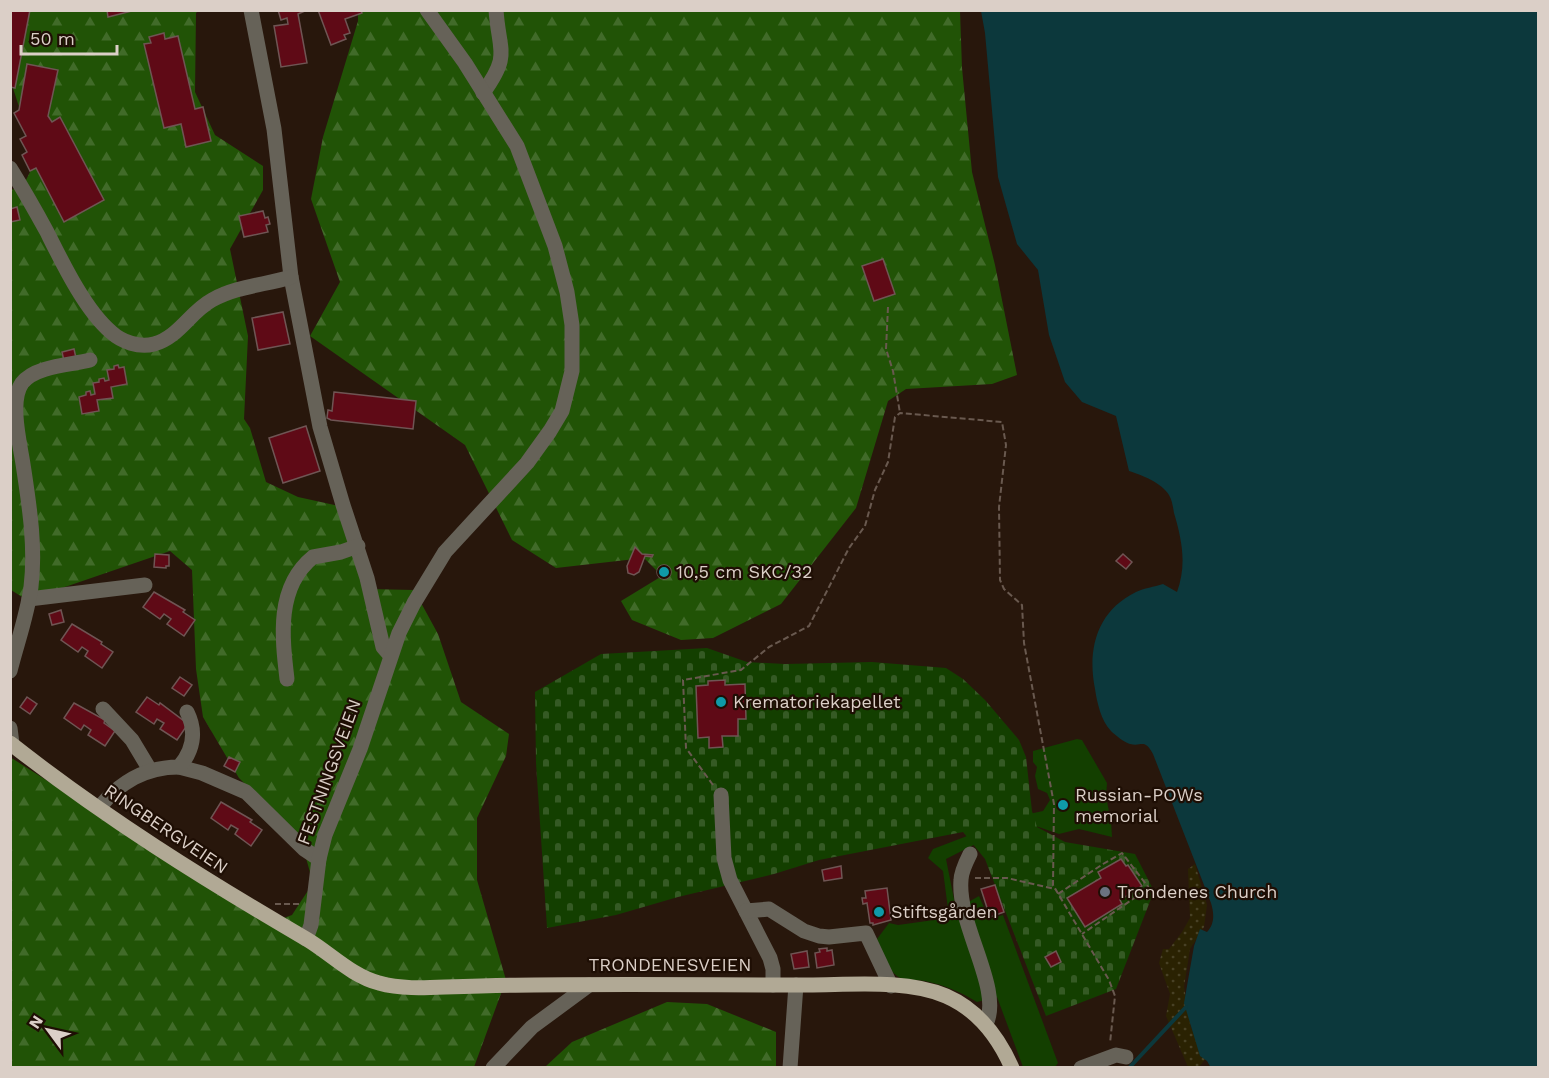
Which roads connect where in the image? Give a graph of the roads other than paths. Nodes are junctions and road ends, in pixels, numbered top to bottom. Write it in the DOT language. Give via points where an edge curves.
graph roads {
  1 [pos="251,10"];
  2 [pos="427,10"];
  3 [pos="496,10"];
  4 [pos="483,93"];
  5 [pos="10,168"];
  6 [pos="291,277"];
  7 [pos="90,360"];
  8 [pos="358,546"];
  9 [pos="145,585"];
  10 [pos="29,599"];
  11 [pos="390,656"];
  12 [pos="10,671"];
  13 [pos="287,679"];
  14 [pos="103,709"];
  15 [pos="186,712"];
  16 [pos="10,728"];
  17 [pos="11,744"];
  18 [pos="179,767"];
  19 [pos="150,770"];
  20 [pos="721,795"];
  21 [pos="99,808"];
  22 [pos="970,854"];
  23 [pos="319,859"];
  24 [pos="746,911"];
  25 [pos="306,939"];
  26 [pos="589,985"];
  27 [pos="773,985"];
  28 [pos="796,985"];
  29 [pos="891,986"];
  30 [pos="986,1024"];
  31 [pos="1126,1057"];
  32 [pos="493,1068"];
  33 [pos="790,1068"];
  34 [pos="1012,1068"];
  35 [pos="1081,1068"];
  1 -- 6 [label="street" via="274,129"];
  2 -- 4 [label="street, FESTNINGSVEIEN"];
  3 -- 4 [label="street" via="502,60"];
  4 -- 11 [label="street, FESTNINGSVEIEN" via="516,146 555,246 570,309 571,377 556,422 527,464 445,552 414,603"];
  5 -- 6 [label="street" via="74,283 105,326 124,340 154,344 178,331 213,300 240,288"];
  6 -- 8 [label="street" via="320,427"];
  7 -- 10 [label="street" via="29,376 18,397 32,535"];
  8 -- 11 [label="street" via="383,647"];
  8 -- 13 [label="street" via="313,557 297,577 284,612"];
  9 -- 10 [label="street"];
  10 -- 12 [label="street"];
  11 -- 23 [label="street, FESTNINGSVEIEN"];
  14 -- 19 [label="street" via="132,740"];
  15 -- 18 [label="street" via="193,735 189,757"];
  16 -- 17 [label="street"];
  17 -- 21 [label="main road, RINGBERGVEIEN"];
  18 -- 19 [label="street"];
  18 -- 23 [label="street" via="246,792"];
  19 -- 21 [label="street" via="120,786"];
  20 -- 24 [label="street" via="724,858"];
  21 -- 25 [label="main road, RINGBERGVEIEN"];
  22 -- 30 [label="street" via="960,879 963,910 991,999"];
  23 -- 25 [label="street, FESTNINGSVEIEN"];
  24 -- 27 [label="street" via="770,958"];
  24 -- 29 [label="street" via="769,909 819,936 866,933"];
  25 -- 26 [label="main road, TRONDENESVEIEN" via="359,975 390,986"];
  26 -- 27 [label="main road, TRONDENESVEIEN"];
  26 -- 32 [label="street" via="532,1027"];
  27 -- 28 [label="main road, TRONDENESVEIEN"];
  28 -- 29 [label="main road, TRONDENESVEIEN"];
  28 -- 33 [label="street"];
  29 -- 30 [label="main road, TRONDENESVEIEN" via="944,995"];
  30 -- 34 [label="main road, TRONDENESVEIEN"];
  31 -- 35 [label="street" via="1121,1055"];
}
